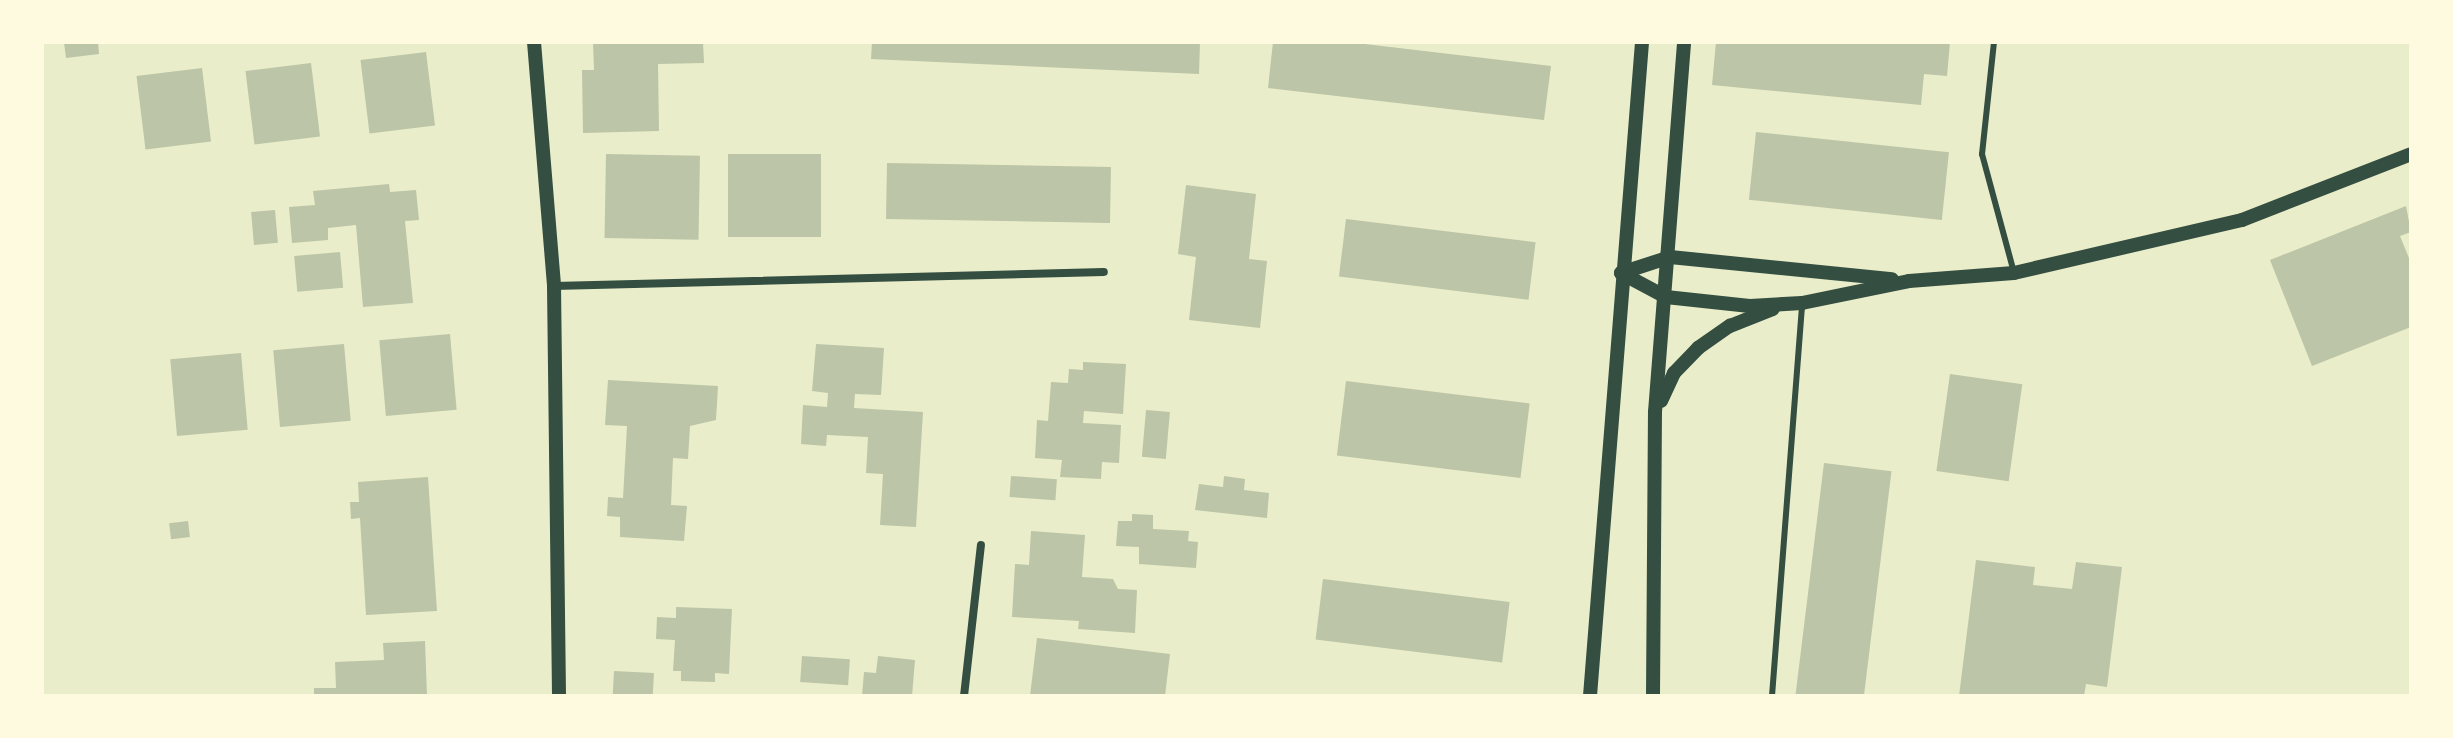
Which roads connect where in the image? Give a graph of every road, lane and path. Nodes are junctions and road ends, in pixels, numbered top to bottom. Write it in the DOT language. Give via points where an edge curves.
graph roads {
  1 [pos="534,42"];
  2 [pos="1642,42"];
  3 [pos="1684,42"];
  4 [pos="1994,42"];
  5 [pos="2411,154"];
  6 [pos="1670,257"];
  7 [pos="1104,272"];
  8 [pos="1621,273"];
  9 [pos="2014,273"];
  10 [pos="1909,281"];
  11 [pos="554,286"];
  12 [pos="1666,297"];
  13 [pos="1802,303"];
  14 [pos="1780,306"];
  15 [pos="1655,412"];
  16 [pos="981,545"];
  17 [pos="559,696"];
  18 [pos="964,696"];
  19 [pos="1590,696"];
  20 [pos="1653,696"];
  21 [pos="1772,696"];
  1 -- 11 [label="street"];
  2 -- 8 [label="street"];
  3 -- 6 [label="street"];
  4 -- 9 [label="lane" via="1982,154"];
  5 -- 9 [label="street" via="2242,220"];
  6 -- 8 [label="street"];
  6 -- 10 [label="street"];
  6 -- 12 [label="street"];
  7 -- 11 [label="street"];
  8 -- 12 [label="street"];
  8 -- 19 [label="street"];
  9 -- 10 [label="street"];
  10 -- 13 [label="street"];
  11 -- 17 [label="street"];
  12 -- 14 [label="street"];
  12 -- 15 [label="street"];
  13 -- 14 [label="street"];
  13 -- 21 [label="lane"];
  14 -- 15 [label="street" via="1730,326 1698,348 1674,373"];
  15 -- 20 [label="street"];
  16 -- 18 [label="street"];
}
